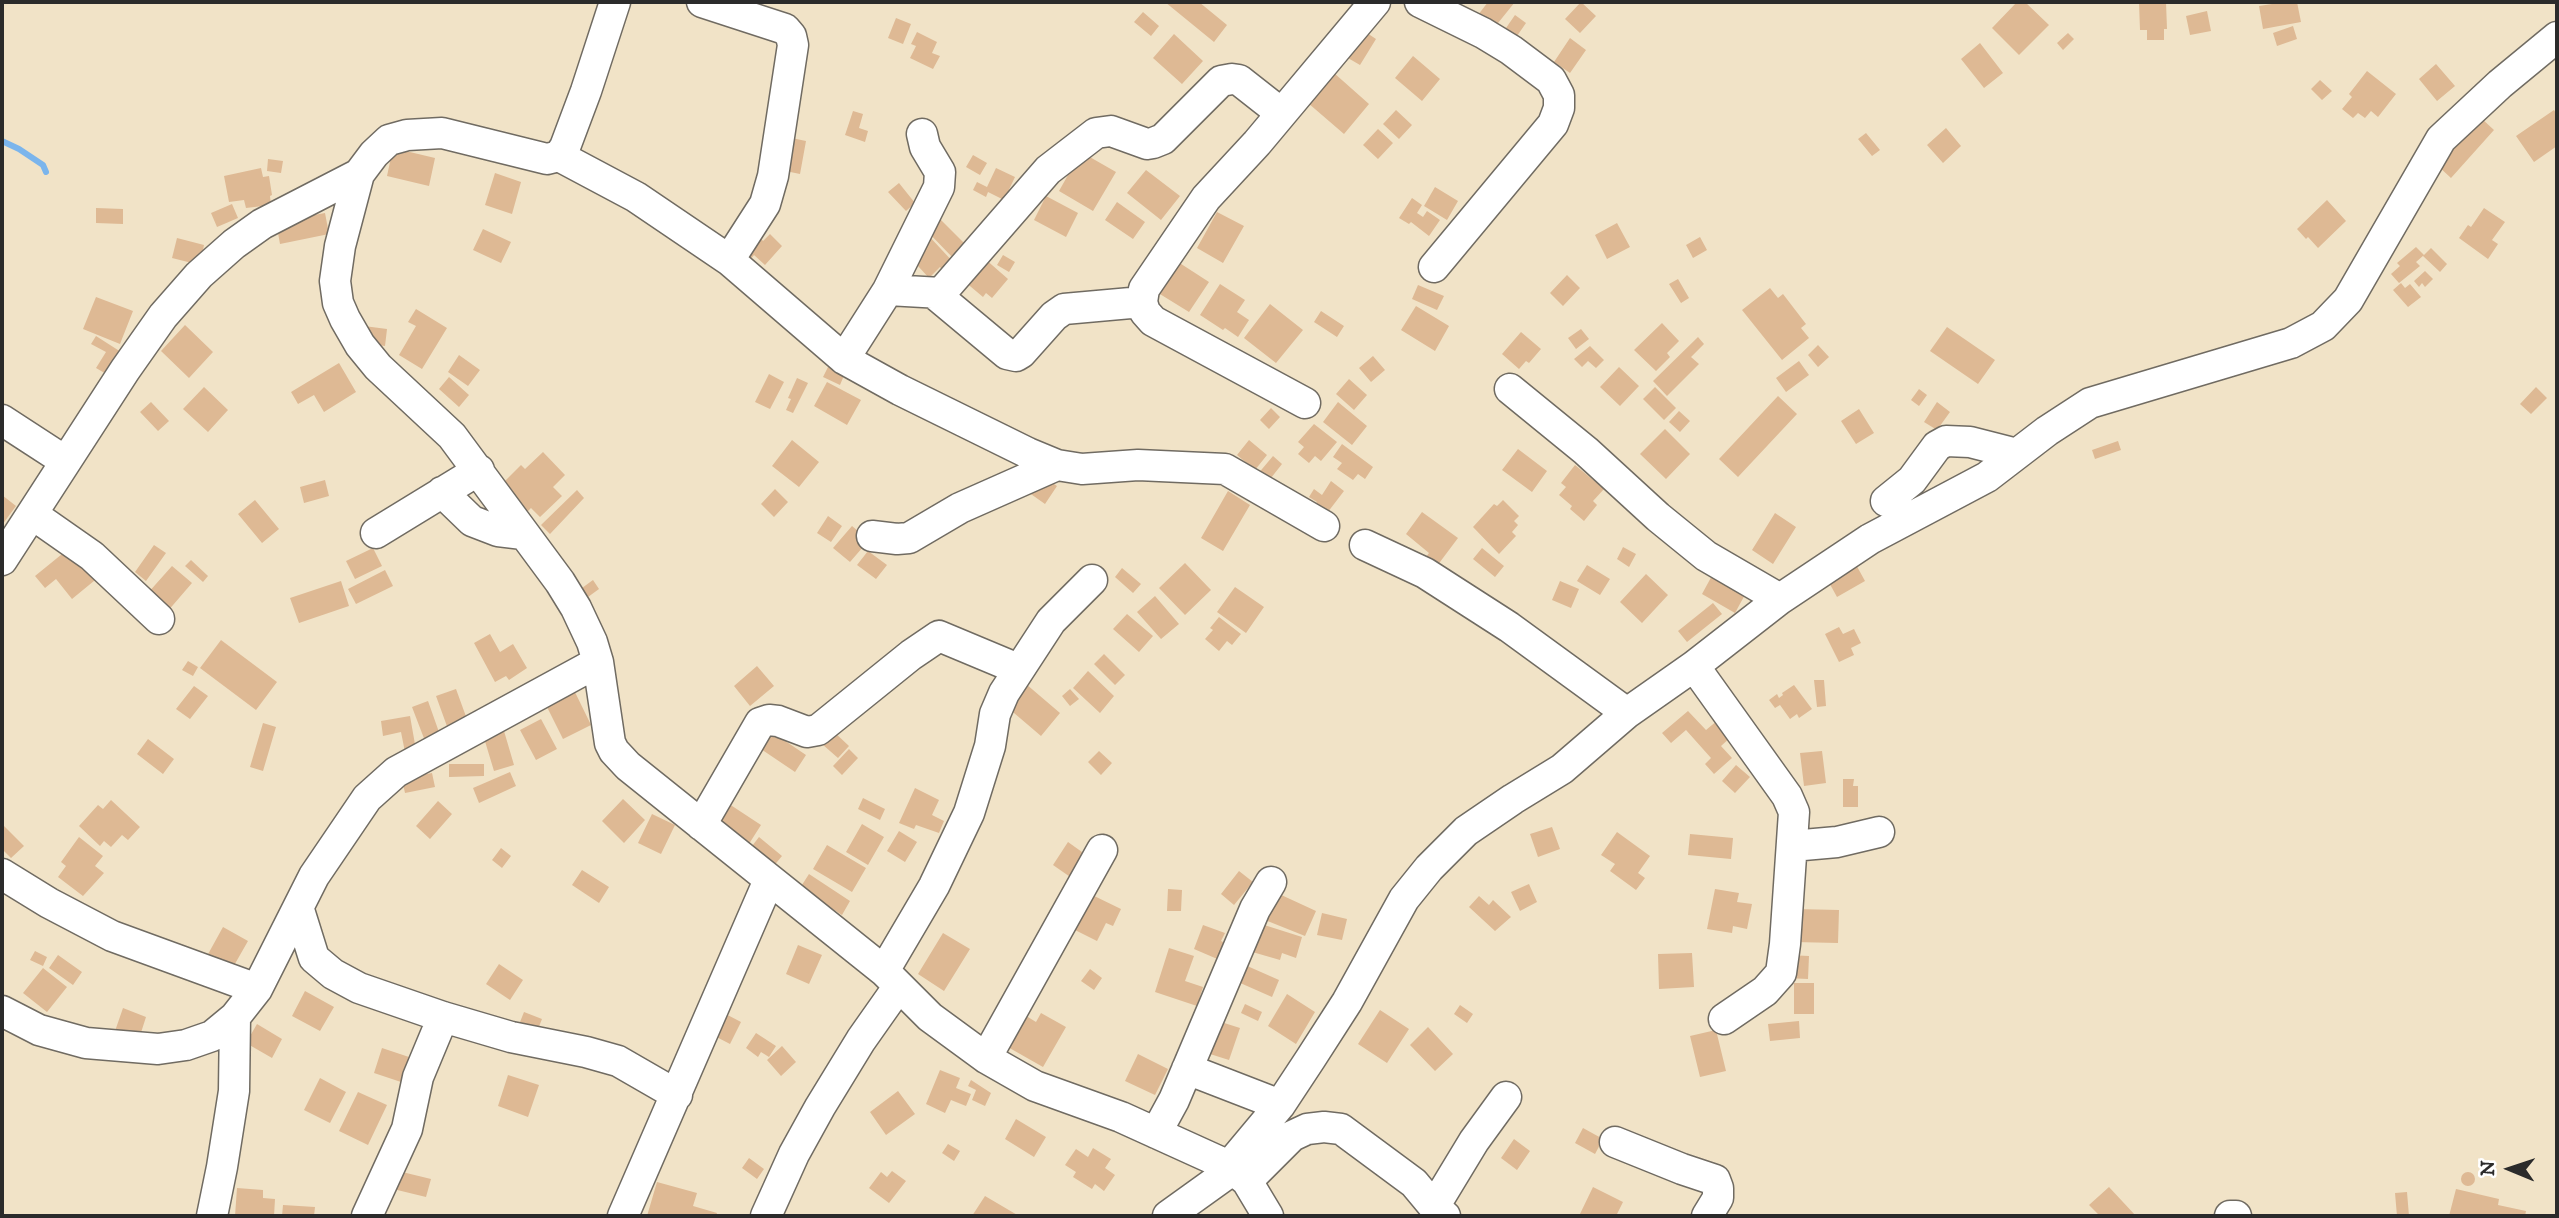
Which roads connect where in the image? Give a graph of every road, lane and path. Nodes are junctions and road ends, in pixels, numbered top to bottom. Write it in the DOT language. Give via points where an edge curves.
graph roads {
  1 [pos="615,2"];
  2 [pos="702,2"];
  3 [pos="1375,2"];
  4 [pos="1420,2"];
  5 [pos="2557,37"];
  6 [pos="1282,113"];
  7 [pos="922,134"];
  8 [pos="559,156"];
  9 [pos="359,174"];
  10 [pos="729,260"];
  11 [pos="1434,267"];
  12 [pos="888,290"];
  13 [pos="935,294"];
  14 [pos="1142,302"];
  15 [pos="844,359"];
  16 [pos="1510,388"];
  17 [pos="1305,403"];
  18 [pos="2,420"];
  19 [pos="2017,454"];
  20 [pos="65,461"];
  21 [pos="1057,465"];
  22 [pos="479,470"];
  23 [pos="442,492"];
  24 [pos="1886,501"];
  25 [pos="32,514"];
  26 [pos="1324,526"];
  27 [pos="376,533"];
  28 [pos="523,534"];
  29 [pos="872,536"];
  30 [pos="1365,545"];
  31 [pos="2,560"];
  32 [pos="1092,580"];
  33 [pos="1780,600"];
  34 [pos="159,619"];
  35 [pos="598,662"];
  36 [pos="1694,666"];
  37 [pos="1018,669"];
  38 [pos="1627,713"];
  39 [pos="701,825"];
  40 [pos="1880,832"];
  41 [pos="1792,846"];
  42 [pos="1102,850"];
  43 [pos="2,874"];
  44 [pos="769,880"];
  45 [pos="1271,882"];
  46 [pos="299,911"];
  47 [pos="892,978"];
  48 [pos="257,989"];
  49 [pos="2,1012"];
  50 [pos="235,1017"];
  51 [pos="443,1017"];
  52 [pos="1724,1019"];
  53 [pos="986,1058"];
  54 [pos="1186,1069"];
  55 [pos="677,1095"];
  56 [pos="1506,1097"];
  57 [pos="1280,1105"];
  58 [pos="1156,1133"];
  59 [pos="1615,1142"];
  60 [pos="1236,1172"];
  61 [pos="1439,1212"];
  62 [pos="212,1216"];
  63 [pos="367,1216"];
  64 [pos="623,1216"];
  65 [pos="766,1216"];
  66 [pos="1168,1216"];
  67 [pos="1268,1216"];
  68 [pos="1707,1216"];
  69 [pos="2230,1216"];
  70 [pos="2236,1216"];
  1 -- 8 [label="street"];
  2 -- 10 [label="street" via="785,29 793,45 765,204"];
  3 -- 6 [label="street"];
  4 -- 11 [label="street" via="1511,50 1551,80 1559,95 1553,124"];
  5 -- 19 [label="street" via="2441,139 2348,300 2323,326 2291,343 2090,403"];
  6 -- 13 [label="street" via="1232,79 1221,81 1153,144 1111,131 1096,133 1048,170 950,285"];
  6 -- 14 [label="street" via="1206,198 1144,289"];
  7 -- 12 [label="street" via="940,172 939,187"];
  8 -- 9 [label="street" via="547,159 442,133 407,135 389,140"];
  8 -- 10 [label="street" via="636,197"];
  9 -- 20 [label="street" via="261,225 200,275 148,338"];
  9 -- 22 [label="street" via="340,246 335,281 338,303 360,345 378,367 452,436"];
  10 -- 15 [label="street"];
  12 -- 13 [label="street"];
  12 -- 15 [label="street"];
  13 -- 14 [label="street" via="1007,354 1016,356 1064,309"];
  14 -- 17 [label="street" via="1153,321"];
  15 -- 21 [label="street"];
  16 -- 33 [label="street" via="1706,556"];
  18 -- 20 [label="street"];
  19 -- 24 [label="street" via="1946,441 1912,480"];
  19 -- 33 [label="street" via="1987,477 1870,539"];
  20 -- 25 [label="street"];
  21 -- 26 [label="street" via="1225,469"];
  21 -- 29 [label="street" via="960,508 909,538"];
  22 -- 23 [label="street"];
  22 -- 28 [label="street"];
  23 -- 27 [label="street"];
  23 -- 28 [label="street" via="472,522"];
  25 -- 31 [label="street"];
  25 -- 34 [label="street" via="92,556"];
  28 -- 35 [label="street" via="576,608"];
  30 -- 38 [label="street" via="1425,573"];
  32 -- 37 [label="street" via="1051,621"];
  33 -- 36 [label="street"];
  35 -- 39 [label="street" via="614,751"];
  35 -- 46 [label="street" via="396,772 341,835 314,876"];
  36 -- 38 [label="street"];
  36 -- 41 [label="street" via="1787,796 1794,812"];
  37 -- 39 [label="street" via="939,636 818,730 807,732 778,721 760,723"];
  37 -- 47 [label="street" via="995,714 969,813"];
  38 -- 57 [label="street" via="1562,769 1466,831 1429,868 1404,899 1347,1002"];
  39 -- 44 [label="street"];
  40 -- 41 [label="street"];
  41 -- 52 [label="street" via="1781,973 1765,991"];
  42 -- 53 [label="street"];
  43 -- 48 [label="street" via="112,936"];
  44 -- 47 [label="street"];
  44 -- 55 [label="street"];
  45 -- 54 [label="street"];
  46 -- 48 [label="street"];
  46 -- 51 [label="street" via="314,958 333,974 359,988"];
  47 -- 53 [label="street" via="930,1017"];
  47 -- 65 [label="street" via="794,1154"];
  48 -- 50 [label="street"];
  49 -- 50 [label="street" via="39,1030 86,1043 158,1049 212,1036"];
  50 -- 62 [label="street" via="233,1091"];
  51 -- 55 [label="street" via="618,1061"];
  51 -- 63 [label="street" via="418,1077 407,1129"];
  53 -- 58 [label="street" via="1035,1086"];
  54 -- 57 [label="street"];
  54 -- 58 [label="street"];
  55 -- 64 [label="street"];
  56 -- 61 [label="street" via="1474,1141"];
  57 -- 60 [label="street"];
  58 -- 60 [label="street"];
  59 -- 68 [label="street" via="1715,1180 1718,1198"];
  60 -- 61 [label="street" via="1307,1129 1341,1129 1414,1183"];
  60 -- 66 [label="street"];
  60 -- 67 [label="street"];
  69 -- 70 [label="street"];
}
